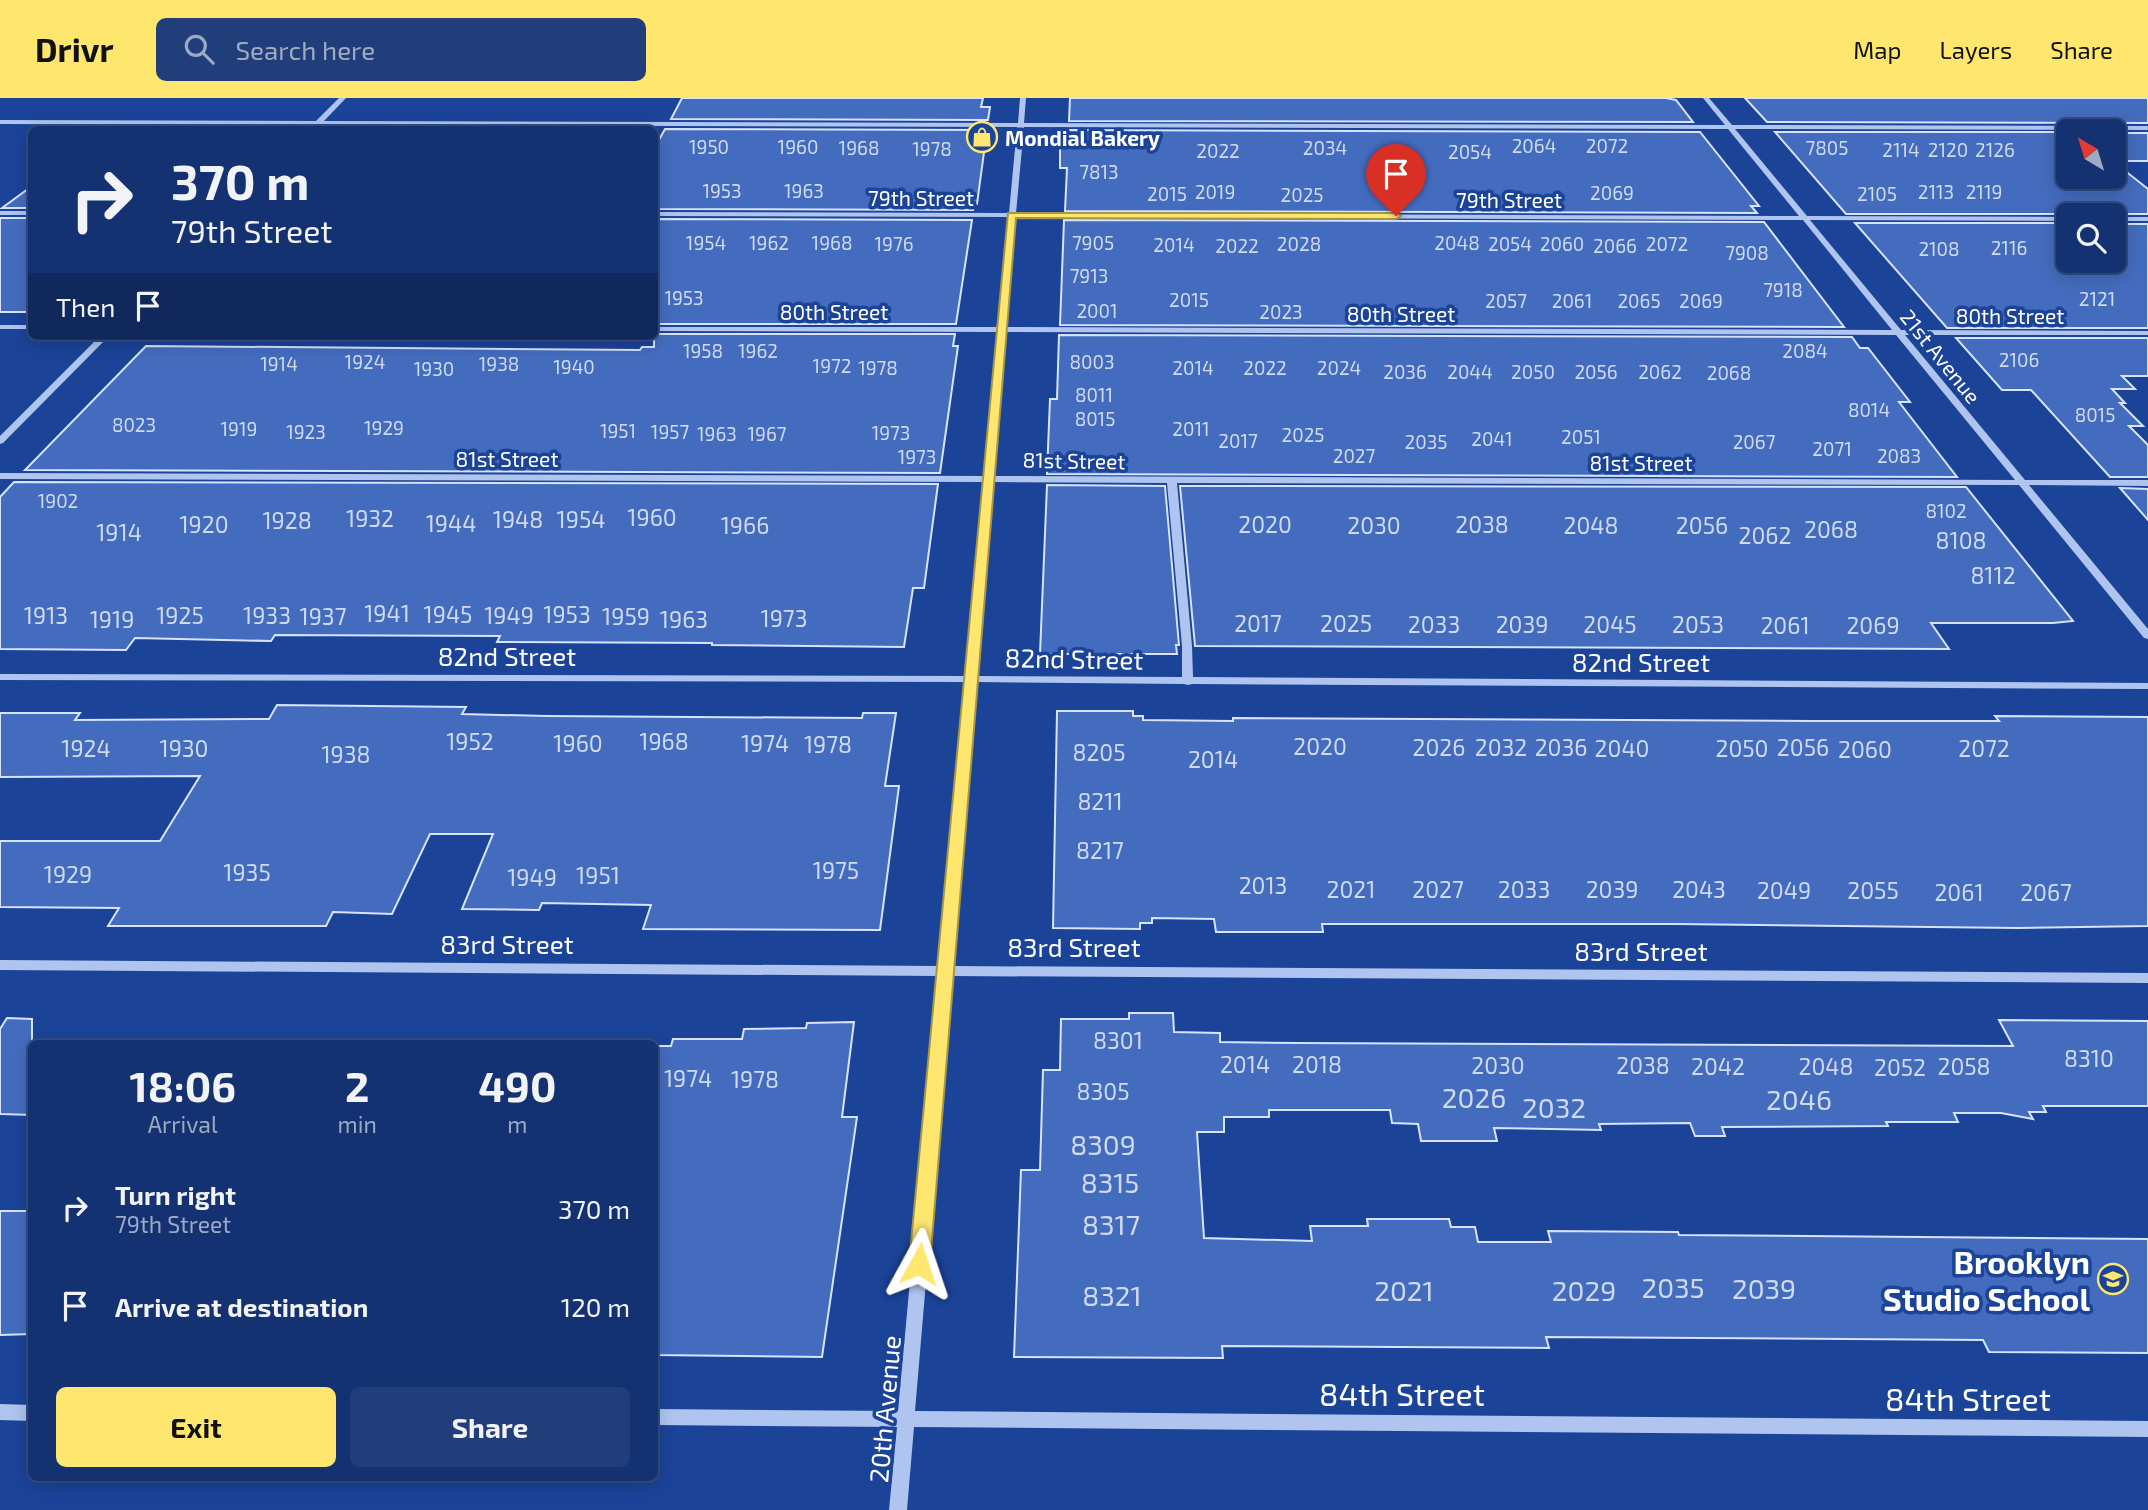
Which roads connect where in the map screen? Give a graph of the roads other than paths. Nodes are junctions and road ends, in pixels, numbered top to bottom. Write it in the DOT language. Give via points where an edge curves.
graph roads {
  1 [pos="343,98"];
  2 [pos="1023,98"];
  3 [pos="1706,98"];
  4 [pos="0,122"];
  5 [pos="317,123"];
  6 [pos="1021,125"];
  7 [pos="314,126"];
  8 [pos="1730,127"];
  9 [pos="2148,128"];
  10 [pos="0,213"];
  11 [pos="28,213"];
  12 [pos="658,214"];
  13 [pos="1012,215"];
  14 [pos="1805,218"];
  15 [pos="2056,219"];
  16 [pos="2126,219"];
  17 [pos="2148,219"];
  18 [pos="0,327"];
  19 [pos="28,327"];
  20 [pos="658,328"];
  21 [pos="1003,329"];
  22 [pos="1898,332"];
  23 [pos="2148,333"];
  24 [pos="101,340"];
  25 [pos="0,442"];
  26 [pos="0,476"];
  27 [pos="989,478"];
  28 [pos="1172,480"];
  29 [pos="2022,483"];
  30 [pos="2148,483"];
  31 [pos="2148,636"];
  32 [pos="0,677"];
  33 [pos="972,679"];
  34 [pos="1188,682"];
  35 [pos="2148,686"];
  36 [pos="0,965"];
  37 [pos="946,970"];
  38 [pos="2148,978"];
  39 [pos="0,1412"];
  40 [pos="28,1413"];
  41 [pos="658,1417"];
  42 [pos="905,1419"];
  43 [pos="2148,1429"];
  44 [pos="898,1510"];
  1 -- 5 [label="street"];
  2 -- 6 [label="street, 20th Avenue"];
  3 -- 8 [label="street, 21st Avenue"];
  4 -- 5 [label="street"];
  5 -- 6 [label="street"];
  5 -- 7 [label="street"];
  6 -- 8 [label="street"];
  6 -- 13 [label="street, 20th Avenue"];
  8 -- 9 [label="street"];
  8 -- 14 [label="street, 21st Avenue"];
  10 -- 11 [label="street"];
  12 -- 13 [label="street, 79th Street"];
  13 -- 14 [label="street, 79th Street"];
  13 -- 21 [label="street, 20th Avenue"];
  14 -- 15 [label="street, 79th Street"];
  14 -- 22 [label="street, 21st Avenue"];
  16 -- 17 [label="street"];
  18 -- 19 [label="street"];
  20 -- 21 [label="street, 80th Street"];
  21 -- 22 [label="street, 80th Street"];
  21 -- 27 [label="street, 20th Avenue"];
  22 -- 23 [label="street, 80th Street"];
  22 -- 29 [label="street, 21st Avenue"];
  24 -- 25 [label="street"];
  26 -- 27 [label="street, 81st Street"];
  27 -- 28 [label="street, 81st Street"];
  27 -- 33 [label="street, 20th Avenue"];
  28 -- 29 [label="street, 81st Street"];
  28 -- 34 [label="street"];
  29 -- 30 [label="street, 81st Street"];
  29 -- 31 [label="street, 21st Avenue"];
  32 -- 33 [label="street, 82nd Street"];
  33 -- 34 [label="street, 82nd Street"];
  33 -- 37 [label="street, 20th Avenue"];
  34 -- 35 [label="street, 82nd Street"];
  36 -- 37 [label="street, 83rd Street"];
  37 -- 38 [label="street, 83rd Street"];
  37 -- 42 [label="street, 20th Avenue"];
  39 -- 40 [label="street"];
  41 -- 42 [label="street, 84th Street"];
  42 -- 43 [label="street, 84th Street"];
  42 -- 44 [label="street, 20th Avenue"];
}
